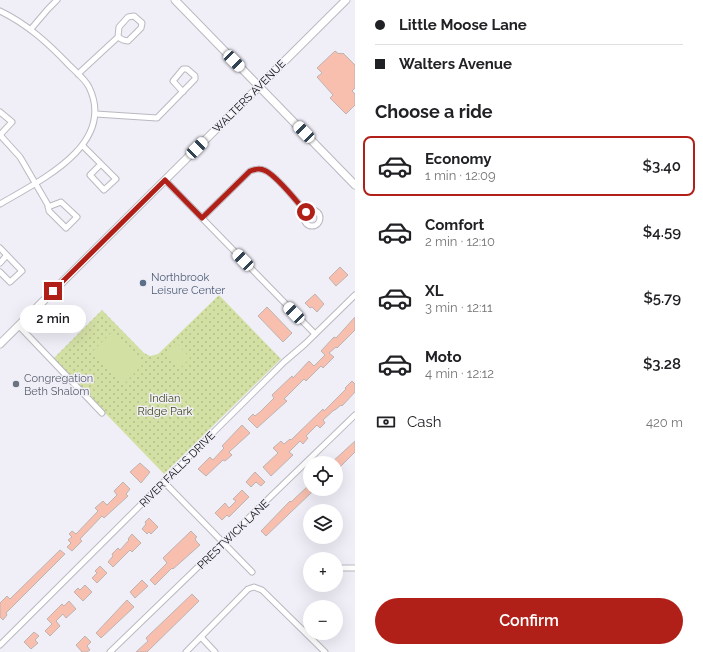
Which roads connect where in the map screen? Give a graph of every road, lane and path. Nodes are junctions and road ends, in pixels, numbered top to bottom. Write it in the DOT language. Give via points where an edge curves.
graph roads {
  1 [pos="57,0"];
  2 [pos="175,0"];
  3 [pos="346,0"];
  4 [pos="0,11"];
  5 [pos="31,29"];
  6 [pos="118,37"];
  7 [pos="78,74"];
  8 [pos="259,86"];
  9 [pos="183,92"];
  10 [pos="0,112"];
  11 [pos="96,114"];
  12 [pos="0,135"];
  13 [pos="83,146"];
  14 [pos="101,164"];
  15 [pos="165,180"];
  16 [pos="35,184"];
  17 [pos="355,185"];
  18 [pos="0,204"];
  19 [pos="48,207"];
  20 [pos="306,212"];
  21 [pos="202,218"];
  22 [pos="0,248"];
  23 [pos="6,256"];
  24 [pos="0,263"];
  25 [pos="0,272"];
  26 [pos="355,295"];
  27 [pos="19,326"];
  28 [pos="315,334"];
  29 [pos="0,344"];
  30 [pos="102,414"];
  31 [pos="355,415"];
  32 [pos="164,482"];
  33 [pos="223,543"];
  34 [pos="343,568"];
  35 [pos="355,568"];
  36 [pos="252,572"];
  37 [pos="201,638"];
  38 [pos="0,645"];
  39 [pos="110,652"];
  40 [pos="186,652"];
  41 [pos="215,652"];
  42 [pos="325,652"];
  1 -- 5 [label="street"];
  2 -- 8 [label="main road"];
  3 -- 8 [label="main road, WALTERS AVENUE"];
  4 -- 5 [label="street"];
  5 -- 7 [label="street"];
  6 -- 6 [label="street" via="128,40 141,28 142,23 134,16 128,16 119,27"];
  6 -- 7 [label="street"];
  7 -- 11 [label="street" via="89,86"];
  8 -- 15 [label="main road, WALTERS AVENUE"];
  8 -- 17 [label="main road"];
  9 -- 9 [label="street" via="196,79 187,68 173,81"];
  9 -- 11 [label="street" via="157,118"];
  10 -- 12 [label="street" via="12,122"];
  11 -- 13 [label="street" via="91,133"];
  12 -- 16 [label="street" via="20,157"];
  13 -- 14 [label="street"];
  13 -- 16 [label="street"];
  14 -- 14 [label="street" via="116,179 104,190 90,175"];
  15 -- 21 [label="street"];
  15 -- 27 [label="main road, WALTERS AVENUE"];
  16 -- 18 [label="street"];
  16 -- 19 [label="street"];
  19 -- 19 [label="street" via="66,228 77,218 61,202"];
  20 -- 21 [label="street" via="272,176 258,168 250,171"];
  21 -- 28 [label="street"];
  22 -- 23 [label="street"];
  23 -- 24 [label="street"];
  23 -- 25 [label="street" via="22,271 10,282"];
  26 -- 28 [label="street, RIVER FALLS DRIVE"];
  27 -- 29 [label="main road, WALTERS AVENUE"];
  27 -- 30 [label="street"];
  28 -- 32 [label="street, RIVER FALLS DRIVE"];
  31 -- 33 [label="street, PRESTWICK LANE"];
  32 -- 33 [label="street"];
  32 -- 38 [label="street, RIVER FALLS DRIVE"];
  33 -- 36 [label="street"];
  33 -- 39 [label="street, PRESTWICK LANE"];
  34 -- 35 [label="street"];
  37 -- 40 [label="street"];
  37 -- 41 [label="street"];
  37 -- 42 [label="street" via="248,589 254,587 262,590"];
}
